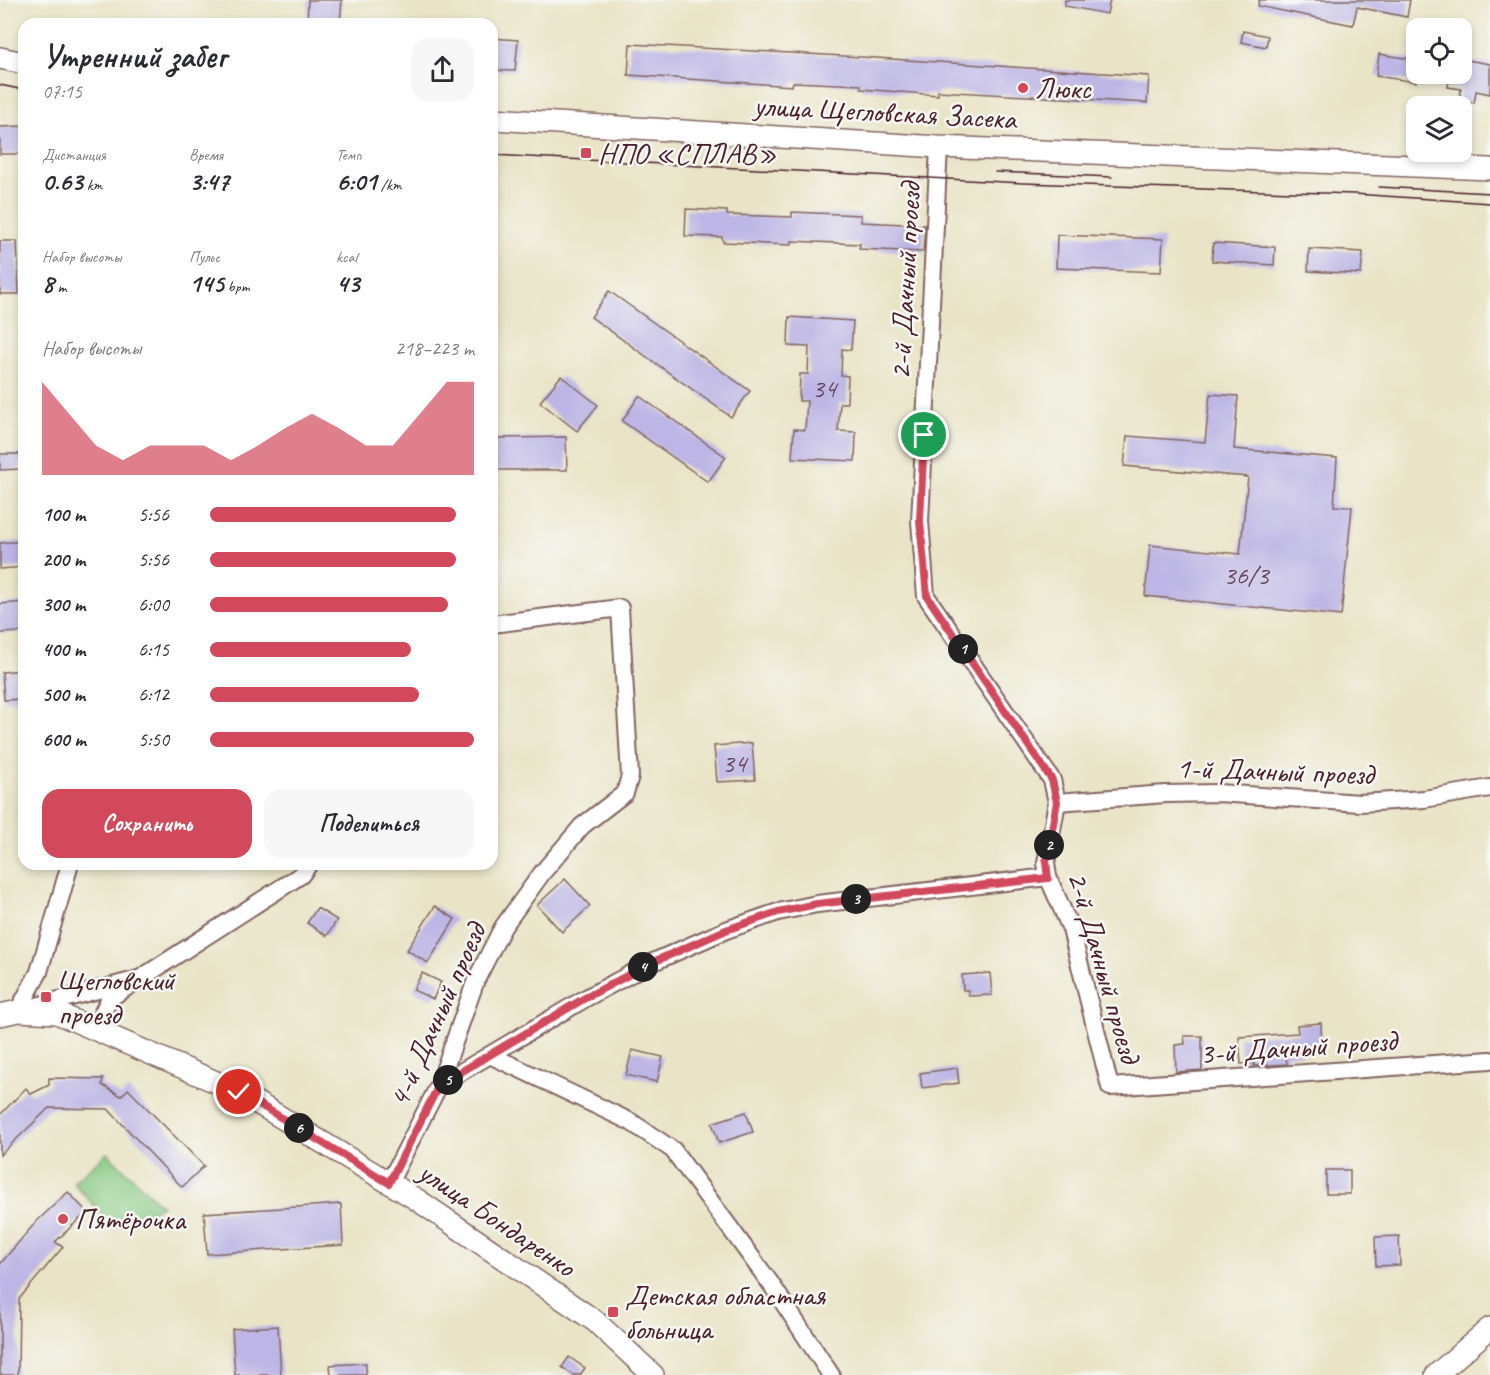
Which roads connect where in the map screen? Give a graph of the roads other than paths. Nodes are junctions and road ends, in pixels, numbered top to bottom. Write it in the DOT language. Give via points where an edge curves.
graph roads {
  1 [pos="0,58"];
  2 [pos="18,62"];
  3 [pos="498,119"];
  4 [pos="939,147"];
  5 [pos="1490,169"];
  6 [pos="498,623"];
  7 [pos="1490,788"];
  8 [pos="1057,802"];
  9 [pos="68,870"];
  10 [pos="305,870"];
  11 [pos="1048,878"];
  12 [pos="139,979"];
  13 [pos="9,1013"];
  14 [pos="94,1030"];
  15 [pos="490,1055"];
  16 [pos="1490,1060"];
  17 [pos="439,1085"];
  18 [pos="1110,1087"];
  19 [pos="389,1183"];
  20 [pos="1490,1328"];
  21 [pos="653,1375"];
  22 [pos="831,1375"];
  23 [pos="1436,1375"];
  1 -- 2 [label="street"];
  3 -- 4 [label="street, улица Щегловская Засека"];
  4 -- 5 [label="street, улица Щегловская Засека"];
  4 -- 8 [label="street, 2-й Дачный проезд" via="920,521 927,596 1052,780"];
  6 -- 17 [label="street, 4-й Дачный проезд" via="620,608 630,776 625,793 582,826 503,927 476,980"];
  7 -- 8 [label="street, 1-й Дачный проезд" via="1424,799 1360,803 1218,794"];
  8 -- 11 [label="street, 2-й Дачный проезд" via="1046,862"];
  9 -- 13 [label="street" via="39,972"];
  10 -- 12 [label="street"];
  11 -- 15 [label="street" via="817,904 778,912 651,963"];
  11 -- 18 [label="street, 2-й Дачный проезд" via="1071,929"];
  12 -- 13 [label="street"];
  12 -- 14 [label="street" via="110,998"];
  13 -- 14 [label="street, улица Бондаренко" via="57,1013"];
  14 -- 19 [label="street, улица Бондаренко" via="239,1092"];
  15 -- 17 [label="street"];
  15 -- 22 [label="street" via="631,1122 673,1150 771,1284"];
  16 -- 18 [label="street, 3-й Дачный проезд"];
  17 -- 19 [label="street, 4-й Дачный проезд"];
  19 -- 21 [label="street, улица Бондаренко" via="595,1321"];
  20 -- 23 [label="street"];
}
